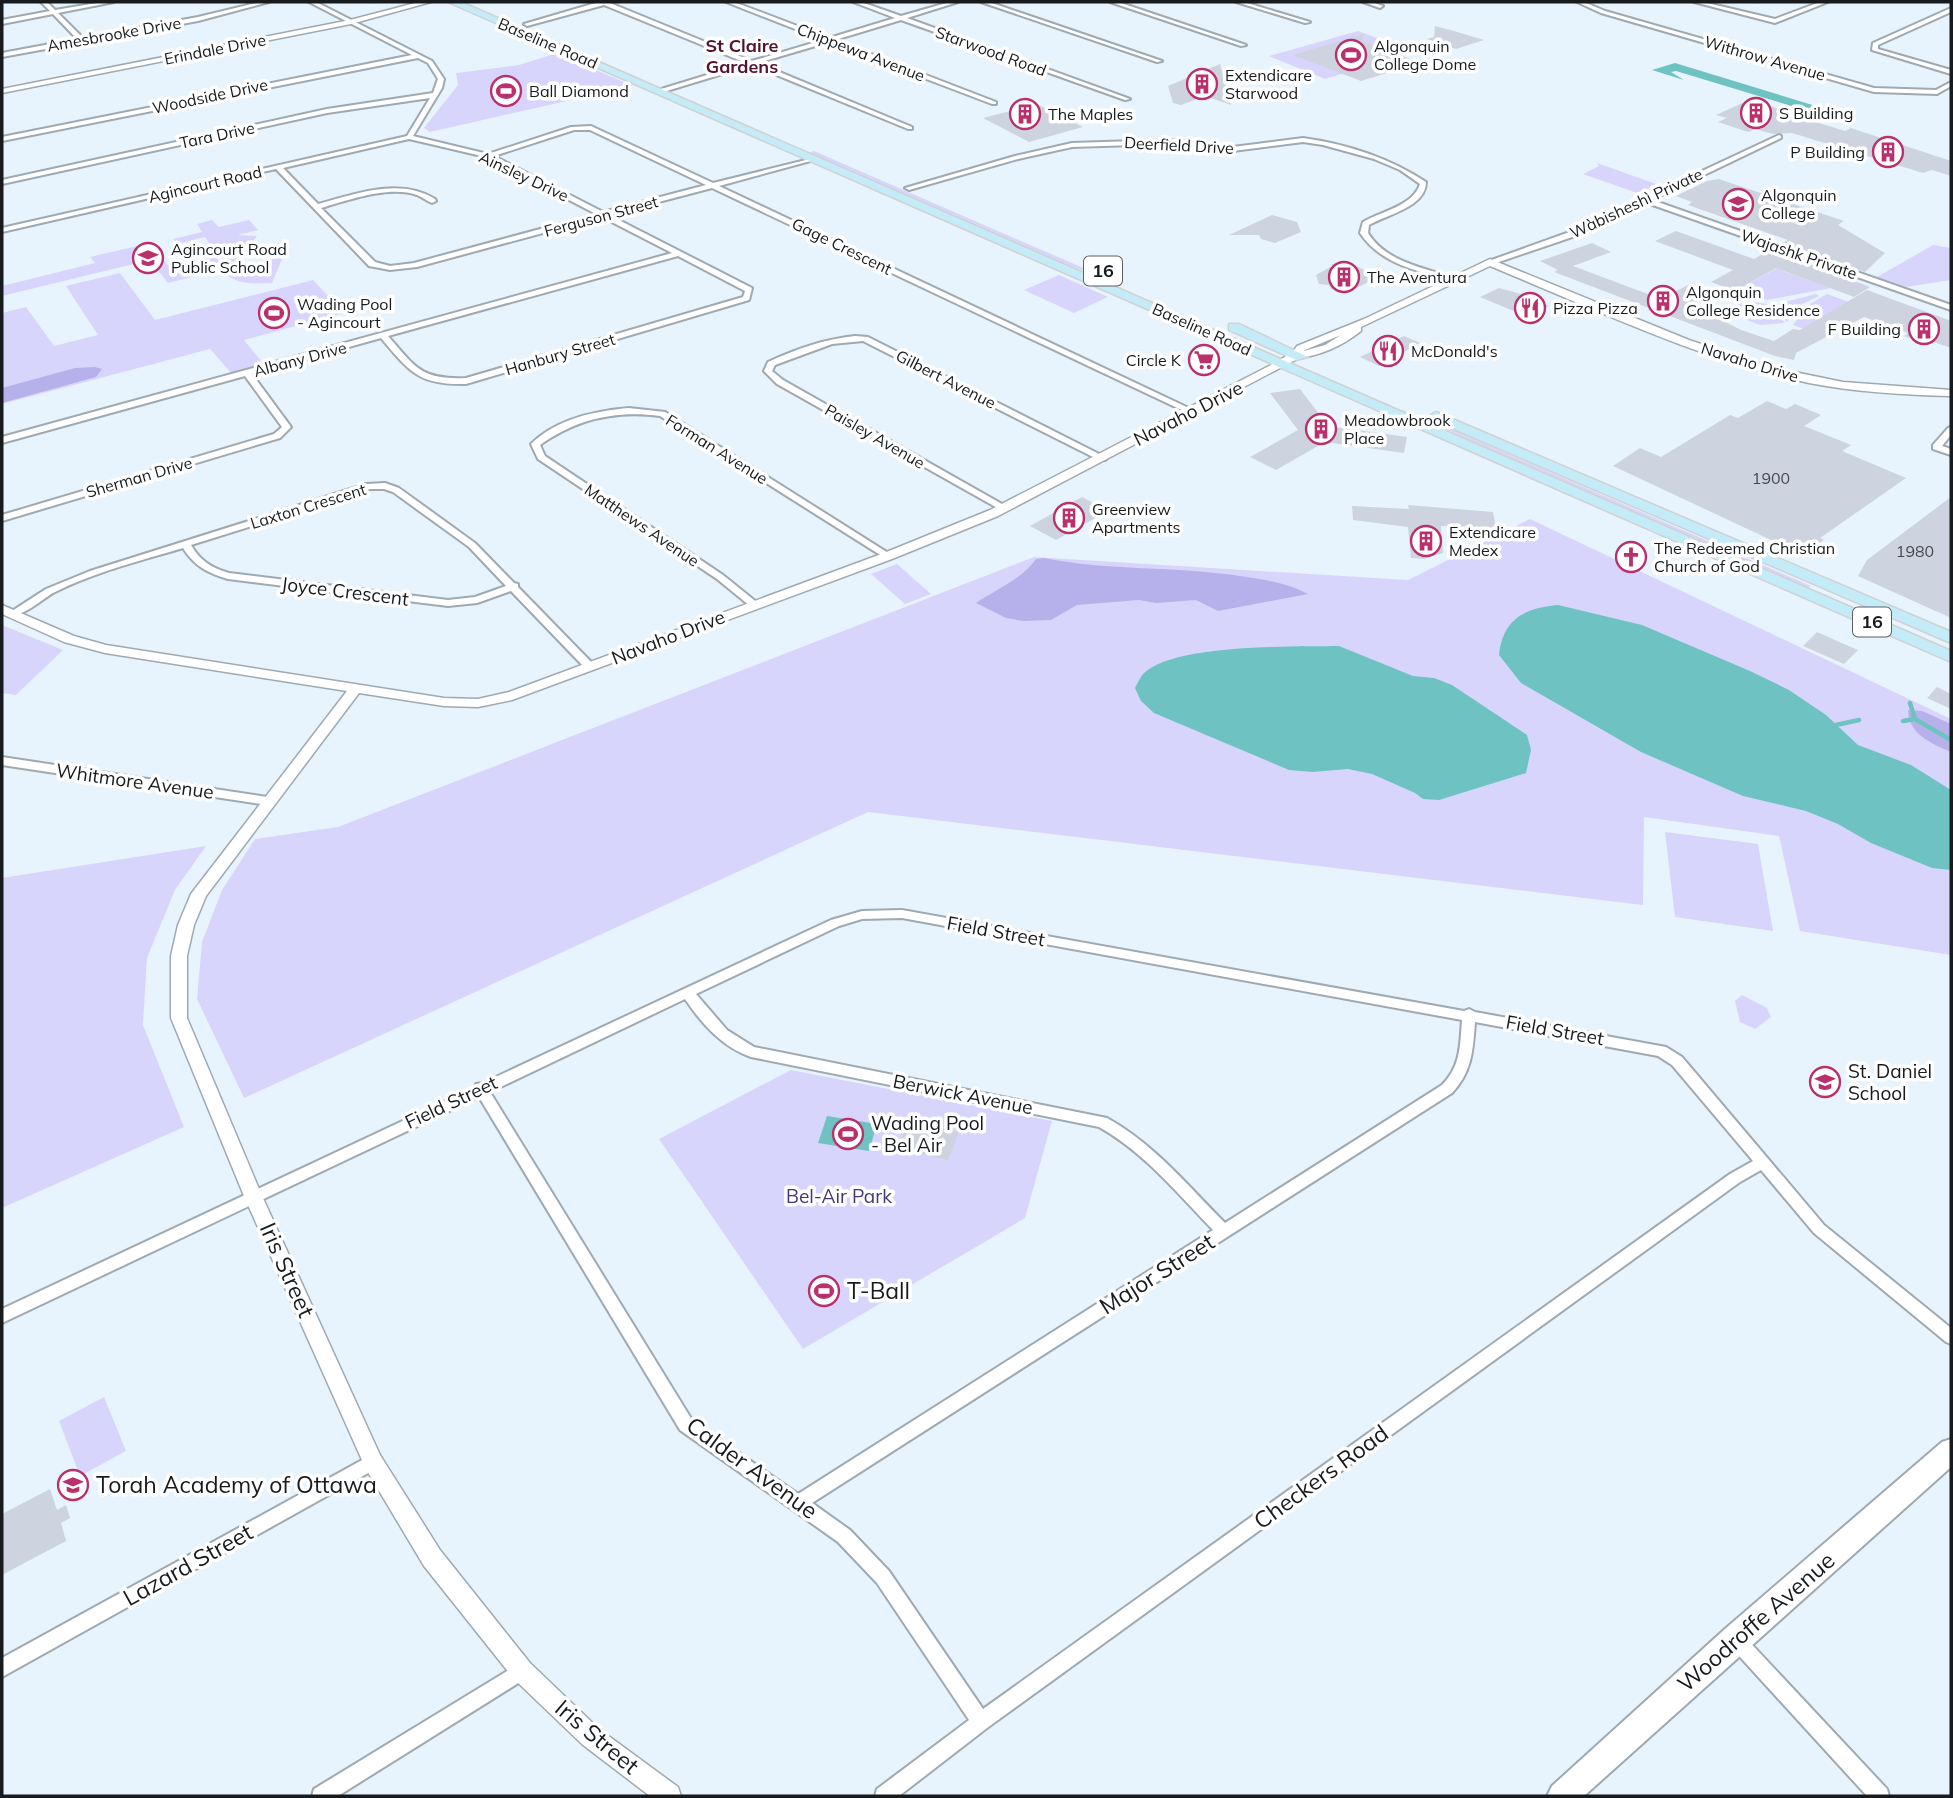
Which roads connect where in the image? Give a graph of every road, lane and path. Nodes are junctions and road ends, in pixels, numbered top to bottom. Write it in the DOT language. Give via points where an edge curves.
graph roads {
  1 [pos="44,2"];
  2 [pos="111,2"];
  3 [pos="266,2"];
  4 [pos="312,2"];
  5 [pos="427,2"];
  6 [pos="453,2"];
  7 [pos="473,2"];
  8 [pos="605,2"];
  9 [pos="729,2"];
  10 [pos="856,2"];
  11 [pos="955,2"];
  12 [pos="984,2"];
  13 [pos="1113,2"];
  14 [pos="1239,2"];
  15 [pos="1366,2"];
  16 [pos="1580,2"];
  17 [pos="1697,2"];
  18 [pos="1825,2"];
  19 [pos="1380,6"];
  20 [pos="1951,10"];
  21 [pos="54,12"];
  22 [pos="901,18"];
  23 [pos="2,22"];
  24 [pos="351,22"];
  25 [pos="1307,22"];
  26 [pos="527,24"];
  27 [pos="82,40"];
  28 [pos="829,40"];
  29 [pos="1243,45"];
  30 [pos="2,55"];
  31 [pos="419,55"];
  32 [pos="1159,61"];
  33 [pos="755,64"];
  34 [pos="1951,72"];
  35 [pos="1951,84"];
  36 [pos="678,88"];
  37 [pos="2,91"];
  38 [pos="660,91"];
  39 [pos="434,96"];
  40 [pos="1127,99"];
  41 [pos="994,103"];
  42 [pos="910,128"];
  43 [pos="409,137"];
  44 [pos="1779,137"];
  45 [pos="2,139"];
  46 [pos="488,156"];
  47 [pos="812,159"];
  48 [pos="279,167"];
  49 [pos="2,182"];
  50 [pos="716,186"];
  51 [pos="909,188"];
  52 [pos="1646,200"];
  53 [pos="432,201"];
  54 [pos="319,206"];
  55 [pos="604,215"];
  56 [pos="2,230"];
  57 [pos="678,254"];
  58 [pos="1490,262"];
  59 [pos="1457,278"];
  60 [pos="1530,279"];
  61 [pos="750,295"];
  62 [pos="1190,308"];
  63 [pos="1951,308"];
  64 [pos="1216,319"];
  65 [pos="383,336"];
  66 [pos="1296,355"];
  67 [pos="785,358"];
  68 [pos="1281,363"];
  69 [pos="247,373"];
  70 [pos="1951,393"];
  71 [pos="1191,411"];
  72 [pos="1951,430"];
  73 [pos="277,436"];
  74 [pos="2,440"];
  75 [pos="535,444"];
  76 [pos="1951,452"];
  77 [pos="1102,457"];
  78 [pos="1004,509"];
  79 [pos="2,518"];
  80 [pos="186,544"];
  81 [pos="888,556"];
  82 [pos="514,586"];
  83 [pos="754,604"];
  84 [pos="8,611"];
  85 [pos="1951,638"];
  86 [pos="1951,657"];
  87 [pos="590,667"];
  88 [pos="356,688"];
  89 [pos="2,761"];
  90 [pos="267,801"];
  91 [pos="687,992"];
  92 [pos="1469,1014"];
  93 [pos="481,1088"];
  94 [pos="1762,1163"];
  95 [pos="253,1196"];
  96 [pos="1224,1232"];
  97 [pos="2,1316"];
  98 [pos="1951,1338"];
  99 [pos="1950,1454"];
  100 [pos="373,1462"];
  101 [pos="799,1502"];
  102 [pos="1735,1639"];
  103 [pos="2,1668"];
  104 [pos="522,1671"];
  105 [pos="981,1722"];
  106 [pos="321,1796"];
  107 [pos="669,1796"];
  108 [pos="884,1796"];
  109 [pos="1562,1796"];
  110 [pos="1880,1796"];
  1 -- 21 [label="street"];
  2 -- 21 [label="street"];
  3 -- 27 [label="street, Amesbrooke Drive"];
  4 -- 24 [label="street"];
  5 -- 24 [label="street, Erindale Drive"];
  6 -- 38 [label="main road, Baseline Road / 16"];
  7 -- 26 [label="main road, Baseline Road / 16"];
  8 -- 26 [label="street"];
  8 -- 33 [label="street"];
  9 -- 28 [label="street, Chippewa Avenue"];
  10 -- 22 [label="street, Starwood Road"];
  11 -- 22 [label="street"];
  12 -- 32 [label="street"];
  13 -- 29 [label="street"];
  14 -- 25 [label="street"];
  15 -- 19 [label="street"];
  16 -- 35 [label="street, Withrow Avenue" via="1874,90 1937,92"];
  17 -- 18 [label="street" via="1775,21"];
  20 -- 34 [label="street" via="1875,44 1875,50"];
  21 -- 23 [label="street"];
  21 -- 27 [label="street"];
  22 -- 28 [label="street"];
  22 -- 40 [label="street, Starwood Road"];
  24 -- 31 [label="street"];
  24 -- 37 [label="street, Erindale Drive"];
  26 -- 36 [label="main road, Baseline Road / 16"];
  27 -- 30 [label="street, Amesbrooke Drive"];
  28 -- 33 [label="street"];
  28 -- 41 [label="street, Chippewa Avenue"];
  31 -- 39 [label="street" via="441,79"];
  31 -- 45 [label="street, Woodside Drive"];
  33 -- 36 [label="street"];
  33 -- 42 [label="street"];
  36 -- 38 [label="street"];
  36 -- 51 [label="main road, Baseline Road / 16"];
  38 -- 47 [label="main road, Baseline Road / 16"];
  39 -- 43 [label="street"];
  39 -- 49 [label="street, Tara Drive" via="327,111"];
  43 -- 46 [label="street, Ainsley Drive"];
  43 -- 48 [label="street, Agincourt Road"];
  44 -- 52 [label="street, Wàbisheshì Private"];
  46 -- 50 [label="street, Gage Crescent" via="582,126"];
  46 -- 55 [label="street, Ainsley Drive"];
  47 -- 50 [label="street, Ferguson Street"];
  47 -- 68 [label="main road, Baseline Road / 16"];
  48 -- 54 [label="street"];
  48 -- 56 [label="street, Agincourt Road"];
  50 -- 55 [label="street, Ferguson Street"];
  50 -- 71 [label="street, Gage Crescent"];
  51 -- 59 [label="street, Deerfield Drive" via="1017,157 1091,143 1167,142 1233,149 1297,140 1324,143 1376,158 1424,183 1416,199 1366,223 1364,233 1371,246 1383,253"];
  51 -- 62 [label="main road, Baseline Road / 16"];
  52 -- 58 [label="street, Wàbisheshì Private" via="1581,231"];
  52 -- 63 [label="street, Wajashk Private"];
  53 -- 54 [label="street" via="399,190"];
  54 -- 55 [label="street, Ferguson Street" via="372,264 390,268"];
  55 -- 57 [label="street, Ainsley Drive"];
  57 -- 61 [label="street, Ainsley Drive" via="742,285"];
  57 -- 65 [label="street, Albany Drive"];
  58 -- 59 [label="street, Navaho Drive"];
  58 -- 60 [label="street, Navaho Drive"];
  59 -- 60 [label="street" via="1490,274"];
  59 -- 66 [label="street, Navaho Drive" via="1368,321 1315,354"];
  60 -- 70 [label="street, Navaho Drive" via="1719,355 1772,370 1846,385"];
  61 -- 65 [label="street, Hanbury Street" via="466,381 439,383 419,376"];
  64 -- 66 [label="main road, Baseline Road / 16"];
  65 -- 69 [label="street, Albany Drive"];
  66 -- 68 [label="street, Navaho Drive"];
  66 -- 85 [label="main road, Baseline Road / 16"];
  67 -- 77 [label="street, Gilbert Avenue" via="853,337 865,338"];
  67 -- 78 [label="street, Paisley Avenue" via="768,371 780,382"];
  68 -- 71 [label="street, Navaho Drive"];
  68 -- 86 [label="main road, Baseline Road / 16"];
  69 -- 73 [label="street" via="287,428"];
  69 -- 74 [label="street, Albany Drive"];
  71 -- 77 [label="street, Navaho Drive"];
  72 -- 76 [label="street" via="1936,447"];
  73 -- 79 [label="street, Sherman Drive"];
  75 -- 81 [label="street, Forman Avenue" via="558,428 610,412 637,409 662,415"];
  75 -- 83 [label="street, Matthews Avenue" via="541,457"];
  77 -- 78 [label="street, Navaho Drive"];
  78 -- 81 [label="street, Navaho Drive"];
  80 -- 82 [label="street, Joyce Crescent" via="204,569 228,576 448,603 477,600"];
  80 -- 82 [label="street, Laxton Crescent" via="369,486 384,486 472,545"];
  80 -- 84 [label="street, Laxton Crescent" via="93,573"];
  81 -- 83 [label="street, Navaho Drive"];
  82 -- 87 [label="street, Laxton Crescent"];
  83 -- 87 [label="street, Navaho Drive"];
  84 -- 88 [label="street, Navaho Drive" via="69,639 105,649"];
  87 -- 88 [label="street, Navaho Drive" via="512,696 478,703"];
  88 -- 90 [label="street, Iris Street"];
  89 -- 90 [label="street, Whitmore Avenue"];
  90 -- 95 [label="street, Iris Street" via="199,894 179,956 180,1018"];
  91 -- 92 [label="street, Field Street" via="835,923 862,915 902,915"];
  91 -- 93 [label="street, Field Street"];
  91 -- 96 [label="street, Berwick Avenue" via="714,1029 751,1052 1102,1122 1141,1147"];
  92 -- 94 [label="street, Field Street" via="1661,1051 1689,1075"];
  92 -- 96 [label="street, Major Street" via="1460,1078"];
  93 -- 95 [label="street, Field Street"];
  93 -- 101 [label="street, Calder Avenue" via="686,1425"];
  94 -- 98 [label="street, Field Street" via="1819,1229"];
  94 -- 105 [label="street, Checkers Road" via="1735,1178"];
  95 -- 97 [label="street, Field Street"];
  95 -- 100 [label="street, Iris Street"];
  96 -- 101 [label="street, Major Street"];
  99 -- 102 [label="main road, Woodroffe Avenue"];
  100 -- 103 [label="street, Lazard Street"];
  100 -- 104 [label="street, Iris Street" via="432,1558"];
  101 -- 105 [label="street, Calder Avenue" via="844,1536 883,1577"];
  102 -- 109 [label="main road, Woodroffe Avenue"];
  102 -- 110 [label="street"];
  104 -- 106 [label="street"];
  104 -- 107 [label="street, Iris Street" via="591,1737"];
  105 -- 108 [label="street, Checkers Road"];
}
